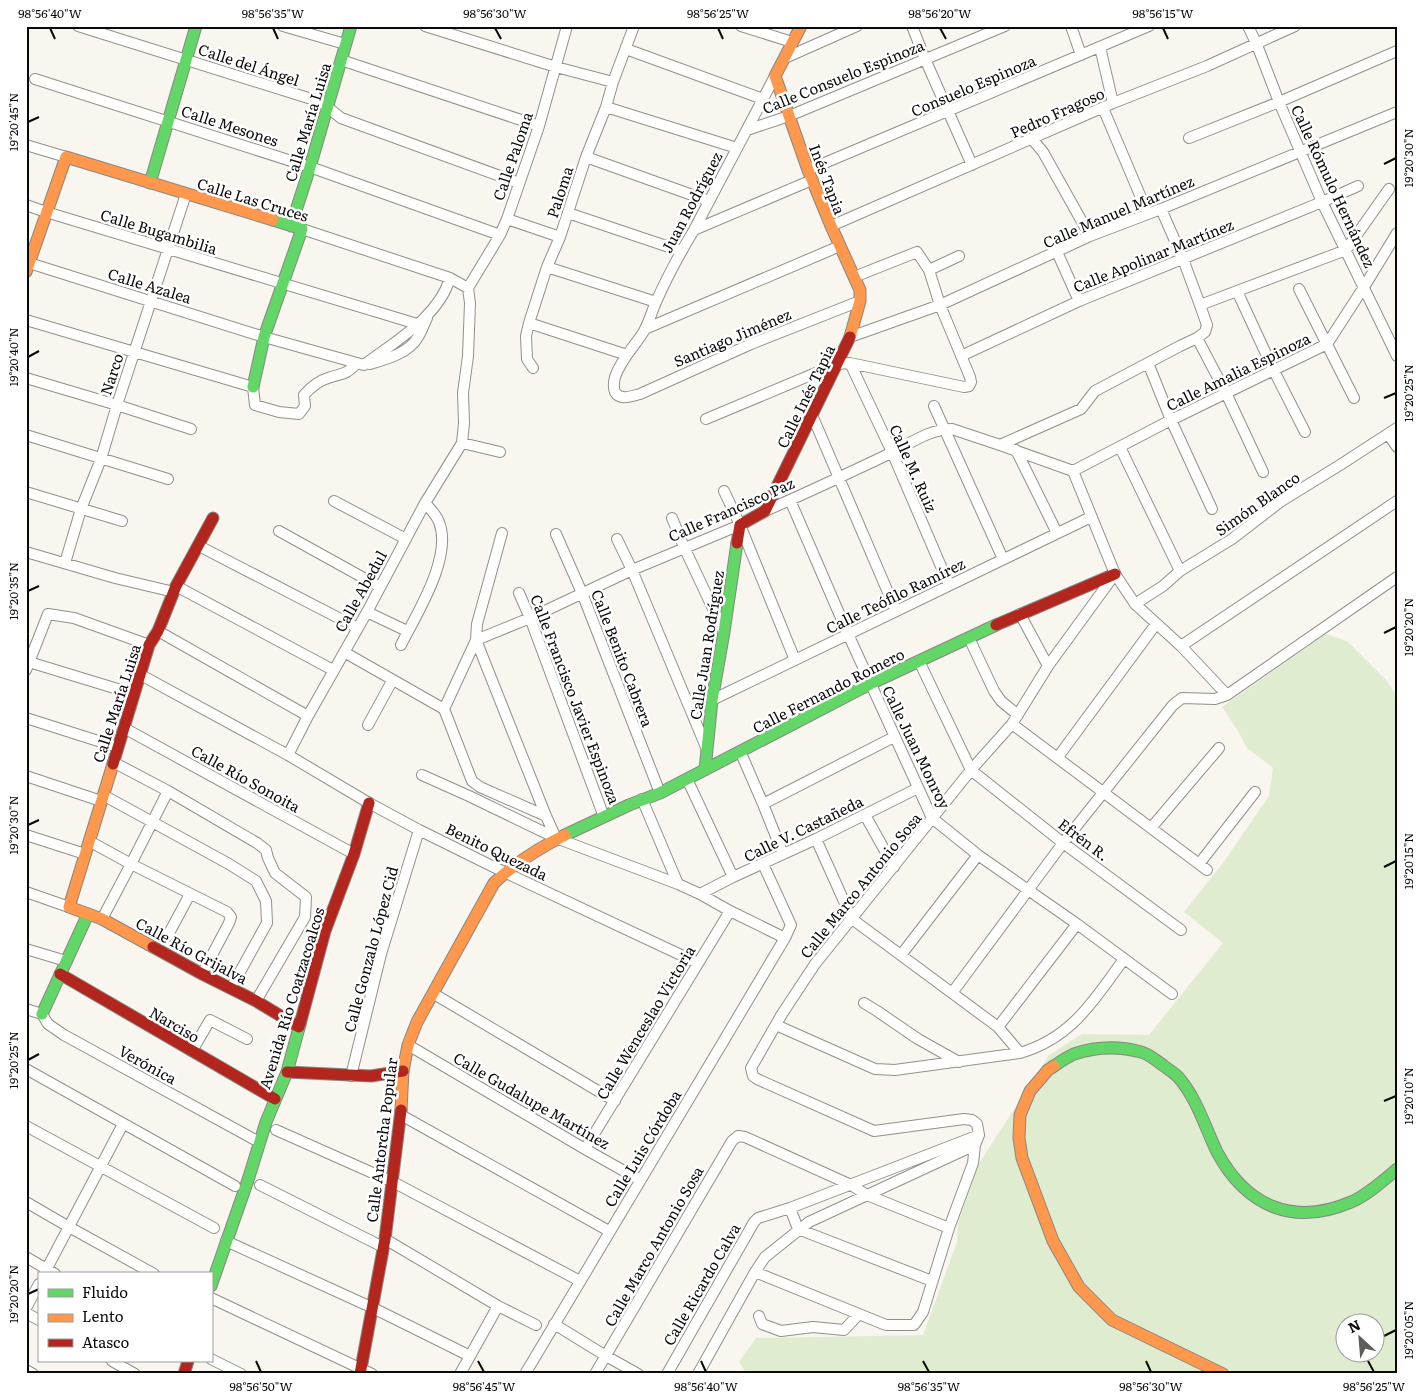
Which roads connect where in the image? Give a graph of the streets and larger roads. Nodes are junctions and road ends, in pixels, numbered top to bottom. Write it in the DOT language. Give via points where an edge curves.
graph roads {
  1 [pos="78,26"];
  2 [pos="196,26"];
  3 [pos="283,26"];
  4 [pos="351,26"];
  5 [pos="425,26"];
  6 [pos="567,26"];
  7 [pos="634,26"];
  8 [pos="740,26"];
  9 [pos="801,26"];
  10 [pos="857,26"];
  11 [pos="912,26"];
  12 [pos="1005,26"];
  13 [pos="1071,26"];
  14 [pos="1149,26"];
  15 [pos="1248,26"];
  16 [pos="1295,26"];
  17 [pos="792,42"];
  18 [pos="345,44"];
  19 [pos="1257,44"];
  20 [pos="1100,47"];
  21 [pos="626,49"];
  22 [pos="1397,51"];
  23 [pos="1081,55"];
  24 [pos="785,58"];
  25 [pos="187,59"];
  26 [pos="925,59"];
  27 [pos="342,60"];
  28 [pos="556,67"];
  29 [pos="775,76"];
  30 [pos="35,79"];
  31 [pos="613,82"];
  32 [pos="763,99"];
  33 [pos="1279,102"];
  34 [pos="1113,103"];
  35 [pos="327,107"];
  36 [pos="606,107"];
  37 [pos="1103,108"];
  38 [pos="948,111"];
  39 [pos="1397,112"];
  40 [pos="789,116"];
  41 [pos="169,121"];
  42 [pos="539,126"];
  43 [pos="747,130"];
  44 [pos="1189,138"];
  45 [pos="1032,139"];
  46 [pos="26,145"];
  47 [pos="737,148"];
  48 [pos="1300,151"];
  49 [pos="66,157"];
  50 [pos="586,158"];
  51 [pos="972,165"];
  52 [pos="310,167"];
  53 [pos="810,175"];
  54 [pos="150,183"];
  55 [pos="519,183"];
  56 [pos="1358,186"];
  57 [pos="1389,189"];
  58 [pos="186,194"];
  59 [pos="709,201"];
  60 [pos="1322,202"];
  61 [pos="26,205"];
  62 [pos="1161,209"];
  63 [pos="46,212"];
  64 [pos="568,213"];
  65 [pos="1148,214"];
  66 [pos="507,219"];
  67 [pos="831,226"];
  68 [pos="297,228"];
  69 [pos="694,230"];
  70 [pos="1397,233"];
  71 [pos="500,235"];
  72 [pos="1090,236"];
  73 [pos="560,237"];
  74 [pos="840,246"];
  75 [pos="168,249"];
  76 [pos="1346,250"];
  77 [pos="681,251"];
  78 [pos="1057,252"];
  79 [pos="959,256"];
  80 [pos="1183,259"];
  81 [pos="27,266"];
  82 [pos="547,267"];
  83 [pos="929,270"];
  84 [pos="854,277"];
  85 [pos="450,278"];
  86 [pos="283,284"];
  87 [pos="1364,287"];
  88 [pos="468,288"];
  89 [pos="1299,289"];
  90 [pos="1237,291"];
  91 [pos="860,296"];
  92 [pos="152,301"];
  93 [pos="1079,301"];
  94 [pos="656,302"];
  95 [pos="940,305"];
  96 [pos="1200,306"];
  97 [pos="427,317"];
  98 [pos="26,320"];
  99 [pos="529,323"];
  100 [pos="418,324"];
  101 [pos="645,329"];
  102 [pos="264,337"];
  103 [pos="850,337"];
  104 [pos="1197,338"];
  105 [pos="1327,344"];
  106 [pos="134,353"];
  107 [pos="627,355"];
  108 [pos="961,356"];
  109 [pos="1397,356"];
  110 [pos="850,363"];
  111 [pos="1148,363"];
  112 [pos="360,364"];
  113 [pos="837,364"];
  114 [pos="533,368"];
  115 [pos="1274,369"];
  116 [pos="26,378"];
  117 [pos="253,387"];
  118 [pos="616,393"];
  119 [pos="1226,393"];
  120 [pos="1354,398"];
  121 [pos="117,405"];
  122 [pos="934,406"];
  123 [pos="812,415"];
  124 [pos="706,419"];
  125 [pos="1171,420"];
  126 [pos="190,429"];
  127 [pos="944,429"];
  128 [pos="1392,431"];
  129 [pos="1305,432"];
  130 [pos="26,435"];
  131 [pos="462,443"];
  132 [pos="1000,444"];
  133 [pos="1120,447"];
  134 [pos="1397,447"];
  135 [pos="1016,450"];
  136 [pos="500,452"];
  137 [pos="892,452"];
  138 [pos="101,459"];
  139 [pos="1073,471"];
  140 [pos="1263,472"];
  141 [pos="839,477"];
  142 [pos="168,479"];
  143 [pos="724,491"];
  144 [pos="26,492"];
  145 [pos="790,500"];
  146 [pos="334,501"];
  147 [pos="1397,501"];
  148 [pos="425,503"];
  149 [pos="81,509"];
  150 [pos="1212,509"];
  151 [pos="765,511"];
  152 [pos="1091,517"];
  153 [pos="213,518"];
  154 [pos="672,518"];
  155 [pos="122,522"];
  156 [pos="740,525"];
  157 [pos="279,531"];
  158 [pos="502,533"];
  159 [pos="1057,533"];
  160 [pos="556,534"];
  161 [pos="406,539"];
  162 [pos="617,539"];
  163 [pos="199,546"];
  164 [pos="684,547"];
  165 [pos="26,552"];
  166 [pos="1003,559"];
  167 [pos="65,563"];
  168 [pos="632,570"];
  169 [pos="1180,571"];
  170 [pos="1116,574"];
  171 [pos="1397,577"];
  172 [pos="949,585"];
  173 [pos="380,587"];
  174 [pos="175,589"];
  175 [pos="519,593"];
  176 [pos="582,593"];
  177 [pos="1135,604"];
  178 [pos="896,611"];
  179 [pos="367,612"];
  180 [pos="1020,614"];
  181 [pos="530,618"];
  182 [pos="1156,624"];
  183 [pos="358,628"];
  184 [pos="158,631"];
  185 [pos="408,631"];
  186 [pos="724,632"];
  187 [pos="848,634"];
  188 [pos="969,638"];
  189 [pos="476,640"];
  190 [pos="149,645"];
  191 [pos="401,645"];
  192 [pos="1181,646"];
  193 [pos="344,652"];
  194 [pos="794,660"];
  195 [pos="919,661"];
  196 [pos="28,666"];
  197 [pos="1048,666"];
  198 [pos="333,670"];
  199 [pos="141,675"];
  200 [pos="392,681"];
  201 [pos="870,684"];
  202 [pos="134,694"];
  203 [pos="1227,694"];
  204 [pos="712,700"];
  205 [pos="444,709"];
  206 [pos="308,716"];
  207 [pos="26,718"];
  208 [pos="1015,719"];
  209 [pos="368,725"];
  210 [pos="124,728"];
  211 [pos="894,737"];
  212 [pos="118,747"];
  213 [pos="706,747"];
  214 [pos="1219,748"];
  215 [pos="740,752"];
  216 [pos="288,755"];
  217 [pos="1058,757"];
  218 [pos="113,762"];
  219 [pos="705,770"];
  220 [pos="971,770"];
  221 [pos="422,775"];
  222 [pos="26,776"];
  223 [pos="687,779"];
  224 [pos="918,788"];
  225 [pos="168,791"];
  226 [pos="1255,792"];
  227 [pos="660,793"];
  228 [pos="1103,793"];
  229 [pos="102,798"];
  230 [pos="642,799"];
  231 [pos="369,803"];
  232 [pos="763,804"];
  233 [pos="865,815"];
  234 [pos="546,816"];
  235 [pos="604,817"];
  236 [pos="932,818"];
  237 [pos="153,822"];
  238 [pos="1151,828"];
  239 [pos="419,830"];
  240 [pos="26,835"];
  241 [pos="556,838"];
  242 [pos="816,839"];
  243 [pos="89,841"];
  244 [pos="1063,843"];
  245 [pos="85,854"];
  246 [pos="354,854"];
  247 [pos="783,854"];
  248 [pos="978,855"];
  249 [pos="132,864"];
  250 [pos="763,864"];
  251 [pos="894,867"];
  252 [pos="504,872"];
  253 [pos="733,877"];
  254 [pos="678,884"];
  255 [pos="1028,890"];
  256 [pos="26,892"];
  257 [pos="190,894"];
  258 [pos="700,894"];
  259 [pos="69,906"];
  260 [pos="730,911"];
  261 [pos="88,914"];
  262 [pos="102,919"];
  263 [pos="852,919"];
  264 [pos="1077,924"];
  265 [pos="1181,930"];
  266 [pos="167,936"];
  267 [pos="785,938"];
  268 [pos="26,949"];
  269 [pos="901,955"];
  270 [pos="1124,959"];
  271 [pos="66,961"];
  272 [pos="698,963"];
  273 [pos="60,974"];
  274 [pos="202,974"];
  275 [pos="231,988"];
  276 [pos="952,992"];
  277 [pos="434,994"];
  278 [pos="1172,994"];
  279 [pos="256,1001"];
  280 [pos="864,1003"];
  281 [pos="26,1009"];
  282 [pos="42,1014"];
  283 [pos="776,1025"];
  284 [pos="299,1027"];
  285 [pos="998,1028"];
  286 [pos="247,1039"];
  287 [pos="408,1045"];
  288 [pos="192,1051"];
  289 [pos="1020,1053"];
  290 [pos="959,1062"];
  291 [pos="26,1069"];
  292 [pos="403,1071"];
  293 [pos="287,1072"];
  294 [pos="351,1076"];
  295 [pos="275,1099"];
  296 [pos="615,1101"];
  297 [pos="401,1115"];
  298 [pos="123,1124"];
  299 [pos="26,1126"];
  300 [pos="276,1130"];
  301 [pos="977,1140"];
  302 [pos="259,1142"];
  303 [pos="585,1149"];
  304 [pos="101,1166"];
  305 [pos="1397,1169"];
  306 [pos="640,1180"];
  307 [pos="393,1182"];
  308 [pos="260,1185"];
  309 [pos="851,1185"];
  310 [pos="235,1186"];
  311 [pos="867,1195"];
  312 [pos="26,1202"];
  313 [pos="790,1208"];
  314 [pos="68,1227"];
  315 [pos="214,1228"];
  316 [pos="948,1228"];
  317 [pos="798,1229"];
  318 [pos="610,1231"];
  319 [pos="226,1241"];
  320 [pos="384,1243"];
  321 [pos="26,1257"];
  322 [pos="49,1272"];
  323 [pos="150,1272"];
  324 [pos="755,1272"];
  325 [pos="580,1281"];
  326 [pos="932,1281"];
  327 [pos="212,1283"];
  328 [pos="38,1286"];
  329 [pos="212,1298"];
  330 [pos="498,1306"];
  331 [pos="26,1308"];
  332 [pos="373,1308"];
  333 [pos="26,1313"];
  334 [pos="859,1314"];
  335 [pos="759,1316"];
  336 [pos="38,1319"];
  337 [pos="554,1324"];
  338 [pos="536,1325"];
  339 [pos="470,1356"];
  340 [pos="606,1356"];
  341 [pos="212,1360"];
  342 [pos="114,1362"];
  343 [pos="188,1362"];
  344 [pos="26,1370"];
  345 [pos="360,1371"];
  346 [pos="33,1374"];
  347 [pos="134,1374"];
  348 [pos="184,1374"];
  349 [pos="241,1374"];
  350 [pos="372,1374"];
  351 [pos="460,1374"];
  352 [pos="525,1374"];
  353 [pos="595,1374"];
  354 [pos="638,1374"];
  355 [pos="667,1374"];
  356 [pos="698,1374"];
  357 [pos="1223,1374"];
  1 -- 25 [label="street, Calle del Ángel"];
  2 -- 25 [label="street"];
  3 -- 18 [label="street"];
  4 -- 18 [label="street, Calle María Luisa"];
  5 -- 28 [label="street"];
  6 -- 28 [label="street, Calle Paloma"];
  7 -- 21 [label="street, Paloma"];
  8 -- 17 [label="street"];
  9 -- 17 [label="street, Juan Rodríguez"];
  10 -- 24 [label="street"];
  11 -- 26 [label="street"];
  12 -- 26 [label="street, Calle Consuelo Espinoza"];
  13 -- 23 [label="street"];
  14 -- 20 [label="street, Consuelo Espinoza"];
  15 -- 19 [label="street, Calle Rómulo Hernández"];
  16 -- 19 [label="street, Pedro Fragoso"];
  17 -- 24 [label="street, Juan Rodríguez"];
  18 -- 27 [label="street, Calle María Luisa"];
  19 -- 33 [label="street, Calle Rómulo Hernández"];
  19 -- 34 [label="street, Pedro Fragoso"];
  20 -- 23 [label="street, Consuelo Espinoza"];
  20 -- 34 [label="street"];
  21 -- 31 [label="street, Paloma"];
  21 -- 32 [label="street"];
  22 -- 33 [label="street"];
  23 -- 38 [label="street, Consuelo Espinoza"];
  24 -- 29 [label="street, Juan Rodríguez"];
  25 -- 35 [label="street, Calle del Ángel" via="321,102"];
  25 -- 41 [label="street"];
  26 -- 38 [label="street"];
  26 -- 40 [label="street, Calle Consuelo Espinoza"];
  27 -- 35 [label="street, Calle María Luisa"];
  27 -- 42 [label="street"];
  28 -- 31 [label="street"];
  28 -- 42 [label="street, Calle Paloma"];
  29 -- 32 [label="street, Juan Rodríguez"];
  29 -- 40 [label="street, Inés Tapia"];
  30 -- 41 [label="street, Calle Mesones"];
  31 -- 36 [label="street, Paloma"];
  32 -- 43 [label="street, Juan Rodríguez"];
  33 -- 44 [label="street"];
  33 -- 48 [label="street, Calle Rómulo Hernández"];
  34 -- 37 [label="street, Pedro Fragoso"];
  35 -- 52 [label="street, Calle María Luisa"];
  35 -- 55 [label="street, Calle del Ángel" via="341,118"];
  36 -- 47 [label="street"];
  36 -- 50 [label="street, Paloma"];
  37 -- 45 [label="street, Pedro Fragoso"];
  37 -- 65 [label="street"];
  38 -- 51 [label="street"];
  38 -- 53 [label="street, Consuelo Espinoza"];
  39 -- 48 [label="street, Calle Manuel Martínez"];
  40 -- 43 [label="street, Calle Consuelo Espinoza"];
  40 -- 53 [label="street, Inés Tapia"];
  41 -- 52 [label="street, Calle Mesones"];
  41 -- 54 [label="street"];
  42 -- 55 [label="street, Calle Paloma"];
  43 -- 47 [label="street, Juan Rodríguez"];
  45 -- 51 [label="street, Pedro Fragoso"];
  45 -- 72 [label="street" via="1043,152"];
  46 -- 49 [label="street, Calle Las Cruces"];
  47 -- 59 [label="street, Juan Rodríguez"];
  48 -- 60 [label="street, Calle Rómulo Hernández"];
  48 -- 62 [label="street, Calle Manuel Martínez"];
  49 -- 54 [label="street, Calle Las Cruces"];
  49 -- 63 [label="street"];
  50 -- 59 [label="street"];
  50 -- 64 [label="street, Paloma"];
  51 -- 67 [label="street, Pedro Fragoso"];
  52 -- 68 [label="street, Calle María Luisa"];
  52 -- 71 [label="street, Calle Mesones"];
  53 -- 67 [label="street, Inés Tapia"];
  53 -- 69 [label="street, Consuelo Espinoza"];
  54 -- 58 [label="street, Calle Las Cruces"];
  55 -- 66 [label="street, Calle Paloma"];
  56 -- 60 [label="street, Calle Apolinar Martínez"];
  57 -- 76 [label="street"];
  58 -- 68 [label="street, Calle Las Cruces"];
  58 -- 75 [label="street, Narco"];
  59 -- 69 [label="street, Juan Rodríguez"];
  60 -- 76 [label="street, Calle Rómulo Hernández"];
  60 -- 80 [label="street, Calle Apolinar Martínez"];
  61 -- 63 [label="street, Calle Bugambilia"];
  62 -- 65 [label="street, Calle Manuel Martínez"];
  62 -- 80 [label="street"];
  63 -- 75 [label="street, Calle Bugambilia"];
  63 -- 81 [label="street"];
  64 -- 73 [label="street, Paloma"];
  64 -- 77 [label="street"];
  65 -- 72 [label="street, Calle Manuel Martínez"];
  66 -- 71 [label="street, Calle Paloma"];
  66 -- 73 [label="street"];
  67 -- 74 [label="street, Inés Tapia"];
  68 -- 85 [label="street, Calle Las Cruces"];
  68 -- 86 [label="street, Calle María Luisa"];
  69 -- 77 [label="street, Juan Rodríguez"];
  70 -- 87 [label="street, Calle Amalia Espinoza"];
  71 -- 88 [label="street, Calle Paloma"];
  72 -- 78 [label="street, Calle Manuel Martínez"];
  73 -- 82 [label="street, Paloma"];
  74 -- 84 [label="street, Inés Tapia"];
  74 -- 101 [label="street"];
  75 -- 86 [label="street, Calle Bugambilia"];
  75 -- 92 [label="street, Narco"];
  76 -- 87 [label="street, Calle Rómulo Hernández"];
  76 -- 90 [label="street"];
  77 -- 94 [label="street, Juan Rodríguez"];
  78 -- 93 [label="street"];
  78 -- 95 [label="street, Calle Manuel Martínez"];
  79 -- 83 [label="street"];
  80 -- 93 [label="street, Calle Apolinar Martínez"];
  80 -- 96 [label="street"];
  81 -- 92 [label="street, Calle Azalea"];
  82 -- 94 [label="street"];
  82 -- 99 [label="street, Paloma"];
  83 -- 84 [label="street" via="917,252"];
  83 -- 95 [label="street"];
  84 -- 91 [label="street, Inés Tapia"];
  85 -- 88 [label="street, Calle Las Cruces"];
  85 -- 97 [label="street" via="446,291"];
  86 -- 100 [label="street, Calle Bugambilia"];
  86 -- 102 [label="street, Calle María Luisa"];
  87 -- 105 [label="street, Calle Amalia Espinoza"];
  87 -- 109 [label="street, Calle Rómulo Hernández"];
  88 -- 131 [label="street" via="468,356"];
  89 -- 105 [label="street"];
  90 -- 96 [label="street"];
  90 -- 115 [label="street"];
  91 -- 103 [label="street, Calle Inés Tapia"];
  91 -- 118 [label="street, Santiago Jiménez" via="640,394 628,397"];
  92 -- 102 [label="street, Calle Azalea"];
  92 -- 106 [label="street, Narco"];
  93 -- 108 [label="street, Calle Apolinar Martínez"];
  94 -- 101 [label="street, Juan Rodríguez"];
  95 -- 103 [label="street, Calle Manuel Martínez"];
  95 -- 108 [label="street"];
  96 -- 104 [label="street" via="1207,325 1205,332"];
  97 -- 100 [label="street"];
  97 -- 112 [label="street" via="417,339 404,351 389,359"];
  98 -- 106 [label="street"];
  99 -- 107 [label="street"];
  99 -- 114 [label="street, Paloma" via="527,359"];
  100 -- 112 [label="street"];
  101 -- 107 [label="street, Juan Rodríguez"];
  102 -- 112 [label="street, Calle Azalea"];
  102 -- 117 [label="street, Calle María Luisa"];
  103 -- 113 [label="street, Calle Inés Tapia"];
  104 -- 111 [label="street"];
  104 -- 119 [label="street"];
  105 -- 115 [label="street, Calle Amalia Espinoza"];
  105 -- 120 [label="street"];
  106 -- 117 [label="street"];
  106 -- 121 [label="street, Narco"];
  107 -- 118 [label="street, Juan Rodríguez" via="614,378"];
  108 -- 110 [label="street" via="971,382 964,387"];
  110 -- 113 [label="street"];
  110 -- 137 [label="street, Calle M. Ruiz"];
  111 -- 125 [label="street"];
  111 -- 132 [label="street" via="1095,391 1081,409"];
  112 -- 117 [label="street" via="349,372 312,386 304,394 305,406 299,414 255,405"];
  113 -- 123 [label="street, Calle Inés Tapia"];
  113 -- 124 [label="street"];
  115 -- 119 [label="street, Calle Amalia Espinoza"];
  115 -- 129 [label="street"];
  116 -- 121 [label="street"];
  119 -- 125 [label="street, Calle Amalia Espinoza"];
  119 -- 140 [label="street"];
  121 -- 126 [label="street"];
  121 -- 138 [label="street, Narco"];
  122 -- 127 [label="street"];
  123 -- 141 [label="street"];
  123 -- 151 [label="street, Calle Inés Tapia"];
  125 -- 133 [label="street, Calle Amalia Espinoza"];
  125 -- 150 [label="street"];
  127 -- 132 [label="street"];
  127 -- 137 [label="street, Calle Francisco Paz"];
  127 -- 166 [label="street"];
  128 -- 134 [label="street"];
  128 -- 169 [label="street, Simón Blanco"];
  130 -- 138 [label="street"];
  131 -- 136 [label="street"];
  131 -- 148 [label="street, Calle Abedul"];
  132 -- 135 [label="street"];
  133 -- 139 [label="street, Calle Amalia Espinoza"];
  133 -- 169 [label="street"];
  135 -- 139 [label="street"];
  135 -- 159 [label="street"];
  137 -- 141 [label="street, Calle Francisco Paz"];
  137 -- 172 [label="street, Calle M. Ruiz"];
  138 -- 142 [label="street"];
  138 -- 149 [label="street, Narco"];
  139 -- 152 [label="street"];
  141 -- 145 [label="street, Calle Francisco Paz"];
  141 -- 178 [label="street"];
  143 -- 156 [label="street"];
  144 -- 149 [label="street"];
  145 -- 151 [label="street, Calle Francisco Paz"];
  145 -- 187 [label="street, Calle Juan Monroy"];
  146 -- 161 [label="street"];
  147 -- 192 [label="street"];
  148 -- 161 [label="street, Calle Abedul"];
  148 -- 185 [label="street" via="439,522 442,548 437,570"];
  149 -- 155 [label="street"];
  149 -- 167 [label="street, Narco"];
  151 -- 156 [label="street, Calle Francisco Paz"];
  152 -- 159 [label="street, Calle Teófilo Ramírez"];
  152 -- 170 [label="street"];
  153 -- 163 [label="street, Calle María Luisa"];
  154 -- 164 [label="street"];
  156 -- 164 [label="street, Calle Francisco Paz"];
  156 -- 186 [label="street, Calle Juan Rodríguez"];
  156 -- 194 [label="street"];
  157 -- 173 [label="street"];
  158 -- 189 [label="street" via="477,624"];
  159 -- 166 [label="street, Calle Teófilo Ramírez"];
  160 -- 176 [label="street, Calle Benito Cabrera"];
  161 -- 173 [label="street, Calle Abedul"];
  162 -- 168 [label="street"];
  163 -- 174 [label="street, Calle María Luisa"];
  163 -- 183 [label="street"];
  164 -- 168 [label="street, Calle Francisco Paz"];
  164 -- 186 [label="street"];
  165 -- 167 [label="street"];
  166 -- 172 [label="street, Calle Teófilo Ramírez"];
  167 -- 174 [label="street" via="115,578"];
  168 -- 176 [label="street, Calle Francisco Paz"];
  168 -- 213 [label="street"];
  169 -- 177 [label="street, Simón Blanco"];
  170 -- 177 [label="street"];
  170 -- 180 [label="street, Calle Fernando Romero"];
  170 -- 197 [label="street"];
  171 -- 203 [label="street"];
  172 -- 178 [label="street, Calle Teófilo Ramírez"];
  173 -- 179 [label="street, Calle Abedul"];
  174 -- 184 [label="street, Calle María Luisa"];
  174 -- 198 [label="street"];
  175 -- 181 [label="street, Calle Francisco Javier Espinoza"];
  176 -- 181 [label="street, Calle Francisco Paz"];
  176 -- 227 [label="street, Calle Benito Cabrera"];
  177 -- 182 [label="street"];
  178 -- 187 [label="street, Calle Teófilo Ramírez"];
  179 -- 183 [label="street, Calle Abedul"];
  179 -- 185 [label="street"];
  180 -- 188 [label="street, Calle Fernando Romero"];
  180 -- 197 [label="street"];
  181 -- 189 [label="street, Calle Francisco Paz"];
  181 -- 235 [label="street, Calle Francisco Javier Espinoza"];
  182 -- 192 [label="street"];
  182 -- 217 [label="street"];
  183 -- 193 [label="street, Calle Abedul"];
  184 -- 190 [label="street, Calle María Luisa"];
  184 -- 206 [label="street"];
  185 -- 191 [label="street"];
  186 -- 204 [label="street, Calle Juan Rodríguez"];
  187 -- 194 [label="street, Calle Teófilo Ramírez"];
  187 -- 201 [label="street, Calle Juan Monroy"];
  188 -- 195 [label="street, Calle Fernando Romero"];
  188 -- 208 [label="street" via="994,691"];
  189 -- 205 [label="street"];
  189 -- 234 [label="street"];
  190 -- 196 [label="street" via="74,618 48,614"];
  190 -- 199 [label="street, Calle María Luisa"];
  192 -- 203 [label="street"];
  193 -- 198 [label="street, Calle Abedul"];
  193 -- 200 [label="street"];
  194 -- 204 [label="street, Calle Teófilo Ramírez"];
  195 -- 201 [label="street, Calle Fernando Romero"];
  195 -- 220 [label="street"];
  196 -- 202 [label="street"];
  197 -- 208 [label="street"];
  198 -- 206 [label="street, Calle Abedul"];
  199 -- 202 [label="street, Calle María Luisa"];
  199 -- 216 [label="street, Benito Quezada"];
  200 -- 205 [label="street"];
  200 -- 209 [label="street"];
  201 -- 211 [label="street, Calle Juan Monroy"];
  201 -- 215 [label="street, Calle Fernando Romero"];
  202 -- 210 [label="street, Calle María Luisa"];
  203 -- 228 [label="street" via="1214,699 1182,698 1173,705"];
  204 -- 213 [label="street, Calle Juan Rodríguez"];
  205 -- 234 [label="street" via="472,781"];
  206 -- 216 [label="street, Calle Abedul"];
  207 -- 212 [label="street"];
  208 -- 217 [label="street"];
  208 -- 220 [label="street, Calle Marco Antonio Sosa"];
  210 -- 212 [label="street, Calle María Luisa"];
  210 -- 246 [label="street, Calle Río Sonoita"];
  211 -- 224 [label="street, Calle Juan Monroy"];
  211 -- 232 [label="street"];
  212 -- 218 [label="street, Calle María Luisa"];
  213 -- 219 [label="street, Calle Juan Rodríguez"];
  214 -- 238 [label="street"];
  215 -- 219 [label="street, Calle Fernando Romero"];
  215 -- 232 [label="street"];
  216 -- 231 [label="street, Benito Quezada"];
  217 -- 228 [label="street"];
  218 -- 225 [label="street"];
  218 -- 229 [label="street, Calle María Luisa"];
  219 -- 223 [label="street, Calle Fernando Romero"];
  220 -- 236 [label="street, Calle Marco Antonio Sosa"];
  220 -- 244 [label="street, Efrén R."];
  221 -- 241 [label="street"];
  222 -- 229 [label="street"];
  223 -- 227 [label="street, Calle Fernando Romero"];
  223 -- 253 [label="street"];
  224 -- 233 [label="street, Calle V. Castañeda"];
  224 -- 236 [label="street, Calle Juan Monroy"];
  225 -- 237 [label="street"];
  225 -- 279 [label="street" via="266,850 275,873 306,897 305,918"];
  226 -- 238 [label="street" via="1203,867"];
  227 -- 230 [label="street, Calle Fernando Romero"];
  228 -- 238 [label="street"];
  228 -- 244 [label="street"];
  229 -- 237 [label="street"];
  229 -- 243 [label="street, Calle María Luisa"];
  230 -- 235 [label="street, Calle Fernando Romero"];
  230 -- 254 [label="street"];
  231 -- 239 [label="street, Benito Quezada"];
  231 -- 246 [label="street, Avenida Río Coatzacoalcos"];
  232 -- 247 [label="street"];
  233 -- 242 [label="street, Calle V. Castañeda"];
  233 -- 251 [label="street"];
  234 -- 241 [label="street"];
  235 -- 241 [label="street, Calle Fernando Romero"];
  236 -- 248 [label="street, Calle Juan Monroy"];
  236 -- 251 [label="street, Calle Marco Antonio Sosa"];
  237 -- 249 [label="street"];
  237 -- 275 [label="street" via="256,881 266,900 267,922"];
  239 -- 252 [label="street, Benito Quezada"];
  239 -- 294 [label="street, Calle Gonzalo López Cid" via="381,954"];
  240 -- 245 [label="street"];
  241 -- 252 [label="street, Calle Fernando Romero"];
  241 -- 254 [label="street"];
  242 -- 247 [label="street, Calle V. Castañeda"];
  242 -- 263 [label="street"];
  243 -- 245 [label="street, Calle María Luisa"];
  243 -- 249 [label="street"];
  244 -- 255 [label="street"];
  244 -- 265 [label="street, Efrén R."];
  245 -- 259 [label="street, Calle María Luisa"];
  246 -- 284 [label="street, Avenida Río Coatzacoalcos" via="325,931"];
  247 -- 250 [label="street, Calle V. Castañeda"];
  248 -- 255 [label="street, Calle Juan Monroy"];
  248 -- 269 [label="street"];
  249 -- 257 [label="street"];
  249 -- 262 [label="street"];
  250 -- 253 [label="street, Calle V. Castañeda"];
  250 -- 267 [label="street" via="791,925"];
  251 -- 263 [label="street, Calle Marco Antonio Sosa"];
  252 -- 272 [label="street, Benito Quezada"];
  252 -- 277 [label="street, Calle Antorcha Popular" via="494,884"];
  253 -- 258 [label="street, Calle V. Castañeda"];
  254 -- 258 [label="street"];
  255 -- 264 [label="street, Calle Juan Monroy"];
  255 -- 276 [label="street"];
  256 -- 259 [label="street"];
  257 -- 266 [label="street"];
  257 -- 274 [label="street" via="231,917"];
  258 -- 260 [label="street"];
  259 -- 261 [label="street, Calle Río Grijalva"];
  260 -- 267 [label="street"];
  260 -- 272 [label="street, Calle Wenceslao Victoria"];
  261 -- 262 [label="street, Calle Río Grijalva"];
  261 -- 271 [label="street"];
  262 -- 274 [label="street, Calle Río Grijalva"];
  263 -- 269 [label="street"];
  263 -- 283 [label="street, Calle Marco Antonio Sosa" via="815,964"];
  264 -- 270 [label="street, Calle Juan Monroy"];
  264 -- 285 [label="street"];
  267 -- 306 [label="street, Calle Luis Córdoba"];
  268 -- 271 [label="street"];
  269 -- 276 [label="street"];
  270 -- 278 [label="street, Calle Juan Monroy"];
  270 -- 289 [label="street" via="1078,1019 1050,1041"];
  271 -- 273 [label="street"];
  272 -- 296 [label="street, Calle Wenceslao Victoria"];
  273 -- 282 [label="street"];
  273 -- 288 [label="street, Narciso"];
  274 -- 275 [label="street, Calle Río Grijalva"];
  275 -- 279 [label="street, Calle Río Grijalva"];
  276 -- 285 [label="street"];
  277 -- 287 [label="street, Calle Antorcha Popular"];
  277 -- 296 [label="street"];
  279 -- 284 [label="street, Calle Río Grijalva"];
  280 -- 290 [label="street"];
  281 -- 282 [label="street, Verónica"];
  282 -- 302 [label="street, Verónica" via="48,1024 64,1035"];
  283 -- 290 [label="street" via="874,1070"];
  283 -- 301 [label="street, Calle Marco Antonio Sosa" via="751,1068 757,1080 874,1131 972,1120 977,1124"];
  284 -- 293 [label="street, Avenida Río Coatzacoalcos"];
  285 -- 289 [label="street"];
  286 -- 288 [label="street" via="210,1020"];
  287 -- 292 [label="street, Calle Antorcha Popular"];
  287 -- 303 [label="street, Calle Gudalupe Martínez"];
  288 -- 295 [label="street, Narciso"];
  289 -- 290 [label="street"];
  291 -- 298 [label="street"];
  292 -- 294 [label="street"];
  292 -- 297 [label="street, Calle Antorcha Popular"];
  293 -- 294 [label="street"];
  293 -- 295 [label="street, Avenida Río Coatzacoalcos"];
  295 -- 302 [label="street, Avenida Río Coatzacoalcos"];
  296 -- 303 [label="street, Calle Wenceslao Victoria"];
  297 -- 307 [label="street, Calle Antorcha Popular"];
  297 -- 318 [label="street"];
  298 -- 304 [label="street"];
  298 -- 310 [label="street"];
  299 -- 304 [label="street"];
  300 -- 307 [label="street"];
  301 -- 309 [label="street, Calle Ricardo Calva"];
  301 -- 311 [label="street"];
  301 -- 316 [label="street"];
  302 -- 319 [label="street, Avenida Río Coatzacoalcos"];
  303 -- 306 [label="street, Calle Gudalupe Martínez"];
  304 -- 314 [label="street"];
  304 -- 315 [label="street"];
  305 -- 357 [label="street" via="1352,1202 1322,1212 1288,1212 1261,1202 1240,1185 1218,1153 1195,1102 1178,1077 1143,1052 1096,1048 1072,1056 1048,1070 1030,1091 1020,1115 1022,1158 1053,1241 1079,1287 1112,1320"];
  306 -- 318 [label="street, Calle Luis Córdoba"];
  307 -- 320 [label="street, Calle Antorcha Popular"];
  307 -- 325 [label="street"];
  308 -- 320 [label="street"];
  309 -- 311 [label="street"];
  309 -- 313 [label="street, Calle Ricardo Calva"];
  309 -- 340 [label="street, Calle Marco Antonio Sosa" via="738,1136 732,1141"];
  311 -- 316 [label="street"];
  311 -- 317 [label="street"];
  312 -- 314 [label="street"];
  313 -- 317 [label="street"];
  313 -- 355 [label="street, Calle Ricardo Calva" via="754,1222"];
  314 -- 322 [label="street"];
  314 -- 323 [label="street"];
  316 -- 326 [label="street"];
  317 -- 324 [label="street" via="765,1257"];
  317 -- 326 [label="street"];
  318 -- 325 [label="street, Calle Luis Córdoba"];
  319 -- 327 [label="street, Avenida Río Coatzacoalcos"];
  319 -- 332 [label="street"];
  320 -- 330 [label="street"];
  320 -- 332 [label="street, Calle Antorcha Popular"];
  321 -- 322 [label="street"];
  324 -- 334 [label="street"];
  324 -- 356 [label="street"];
  325 -- 337 [label="street, Calle Luis Córdoba"];
  326 -- 334 [label="street" via="914,1325 886,1325"];
  328 -- 331 [label="street"];
  329 -- 345 [label="street"];
  330 -- 338 [label="street"];
  330 -- 339 [label="street"];
  332 -- 339 [label="street"];
  332 -- 345 [label="street, Calle Antorcha Popular"];
  333 -- 336 [label="street"];
  334 -- 335 [label="street" via="844,1330 813,1327 781,1331 762,1324"];
  337 -- 340 [label="street"];
  337 -- 352 [label="street, Calle Luis Córdoba"];
  339 -- 351 [label="street"];
  340 -- 353 [label="street, Calle Marco Antonio Sosa"];
  340 -- 354 [label="street"];
  341 -- 349 [label="street"];
  342 -- 347 [label="street"];
  343 -- 348 [label="street"];
  344 -- 346 [label="street"];
  345 -- 350 [label="street"];
}
